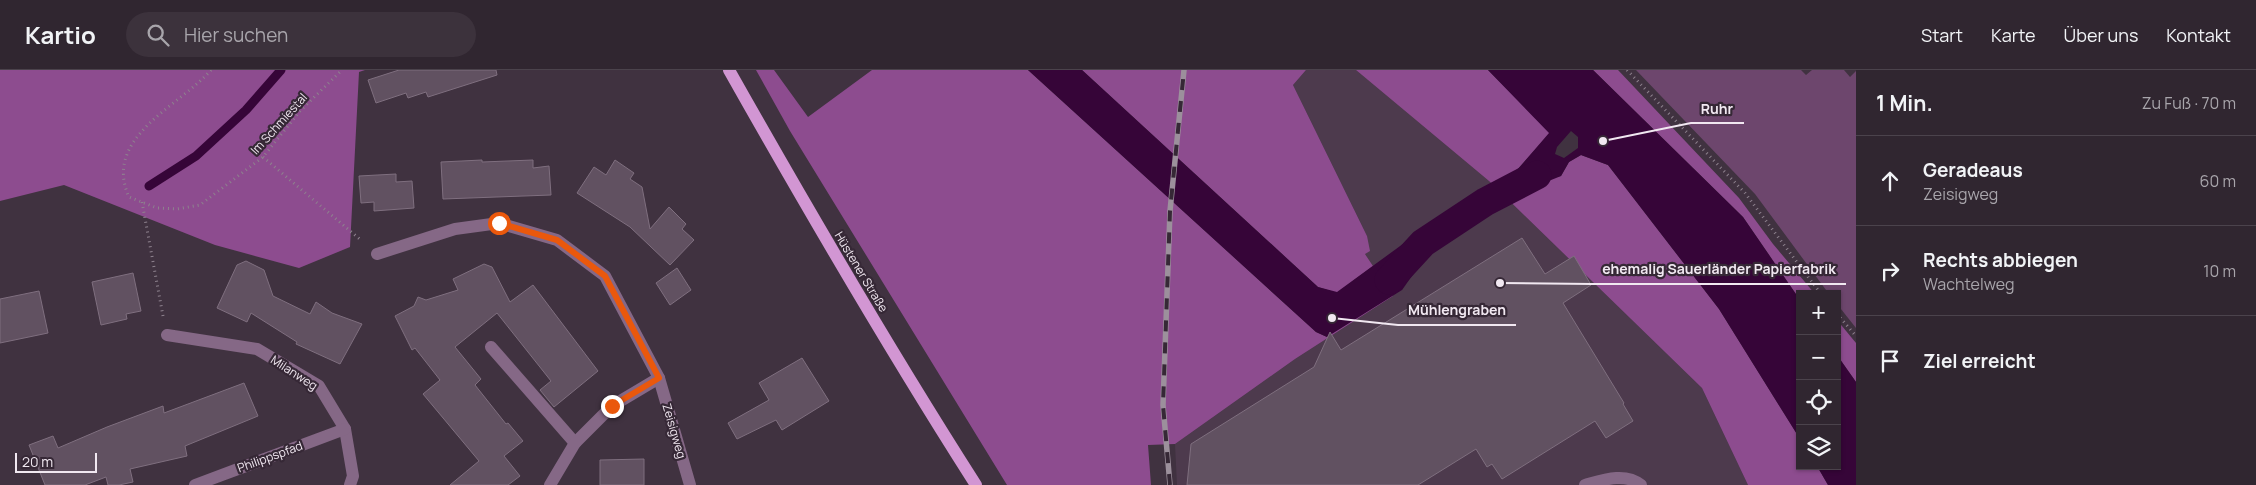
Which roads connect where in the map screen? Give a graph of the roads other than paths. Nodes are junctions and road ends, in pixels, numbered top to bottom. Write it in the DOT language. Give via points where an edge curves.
graph roads {
  1 [pos="729,70"];
  2 [pos="377,254"];
  3 [pos="167,335"];
  4 [pos="491,347"];
  5 [pos="659,378"];
  6 [pos="345,429"];
  7 [pos="574,443"];
  8 [pos="195,485"];
  9 [pos="350,485"];
  10 [pos="550,485"];
  11 [pos="690,485"];
  12 [pos="976,485"];
  13 [pos="1585,485"];
  14 [pos="1641,485"];
  1 -- 12 [label="main road, Hüstener Straße" via="802,201"];
  2 -- 5 [label="street, Zeisigweg" via="455,229 499,223 557,240 605,276"];
  3 -- 6 [label="street, Milanweg" via="257,349 319,386"];
  4 -- 7 [label="street"];
  5 -- 7 [label="street" via="612,406"];
  5 -- 11 [label="street, Zeisigweg"];
  6 -- 8 [label="street, Philippspfad"];
  6 -- 9 [label="street, Milanweg" via="353,476"];
  7 -- 10 [label="street"];
  13 -- 14 [label="street" via="1624,477"];
}
